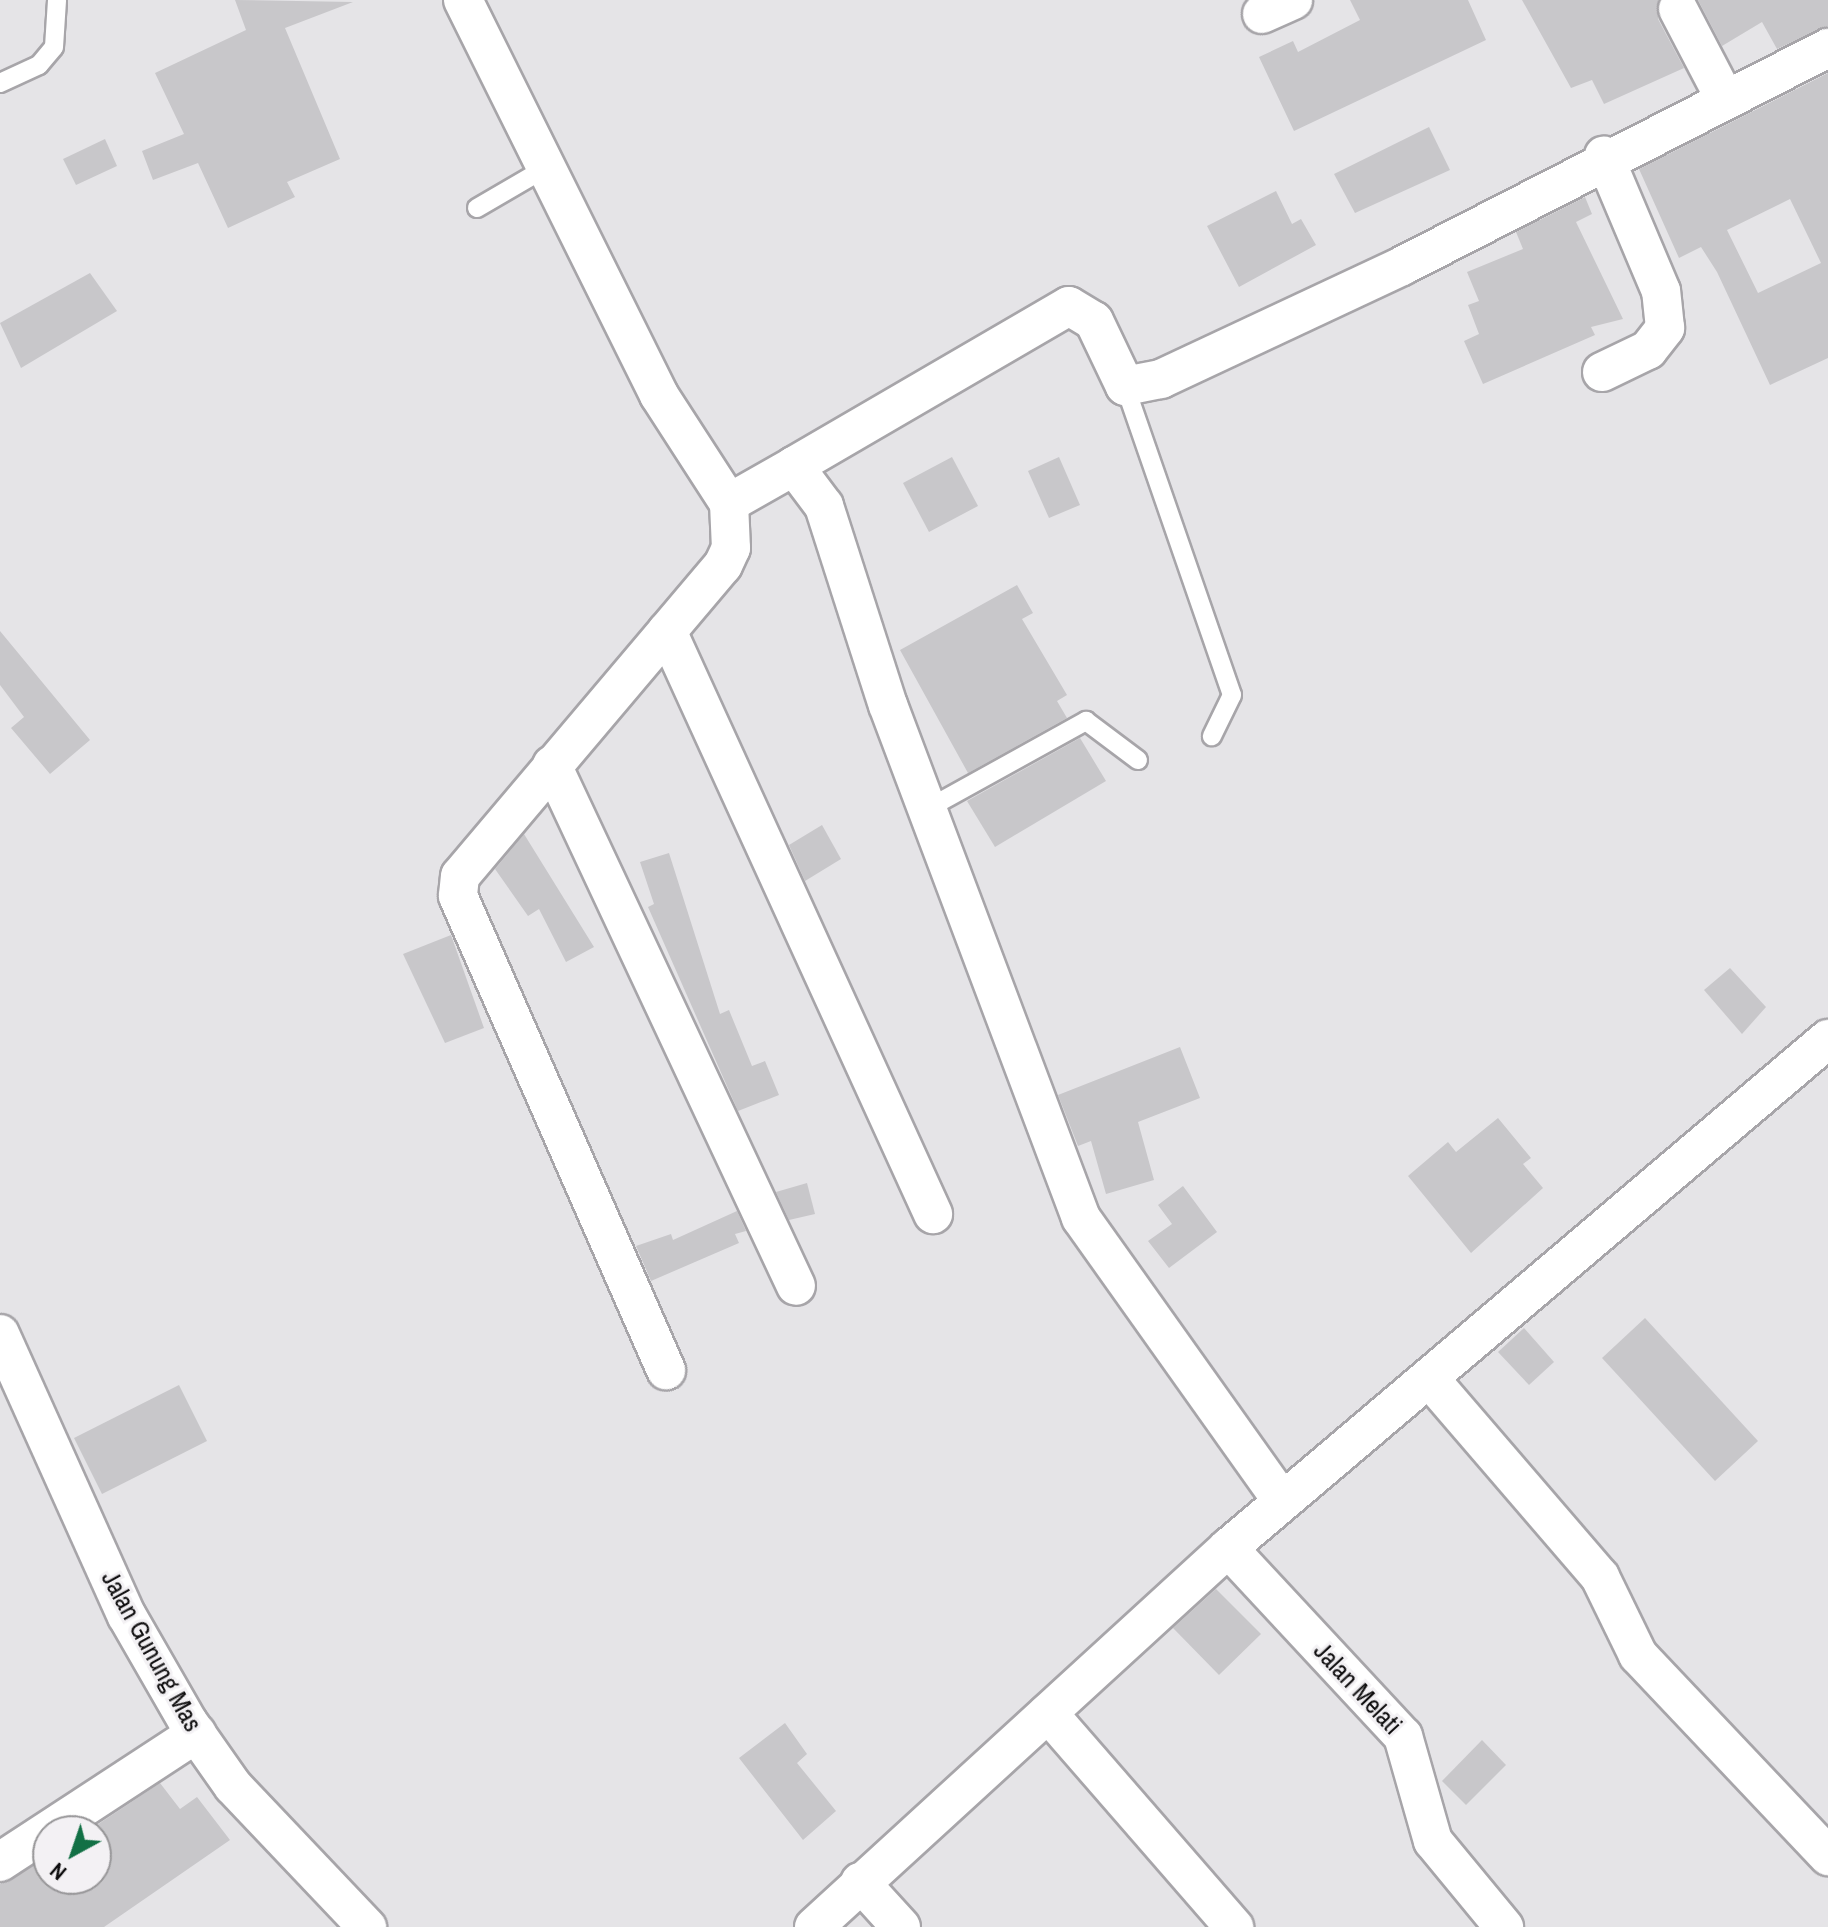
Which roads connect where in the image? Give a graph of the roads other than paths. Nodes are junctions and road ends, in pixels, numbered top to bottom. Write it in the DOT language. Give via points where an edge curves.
graph roads {
  1 [pos="57,0"];
  2 [pos="463,0"];
  3 [pos="1678,9"];
  4 [pos="1828,48"];
  5 [pos="0,83"];
  6 [pos="1724,97"];
  7 [pos="1604,156"];
  8 [pos="542,170"];
  9 [pos="477,208"];
  10 [pos="1602,372"];
  11 [pos="1125,386"];
  12 [pos="794,466"];
  13 [pos="729,503"];
  14 [pos="667,631"];
  15 [pos="1212,736"];
  16 [pos="1138,760"];
  17 [pos="552,765"];
  18 [pos="927,809"];
  19 [pos="1828,1039"];
  20 [pos="933,1214"];
  21 [pos="796,1286"];
  22 [pos="0,1334"];
  23 [pos="666,1370"];
  24 [pos="1429,1378"];
  25 [pos="1282,1501"];
  26 [pos="1228,1548"];
  27 [pos="1048,1713"];
  28 [pos="197,1733"];
  29 [pos="1828,1856"];
  30 [pos="0,1862"];
  31 [pos="860,1882"];
  32 [pos="367,1927"];
  33 [pos="814,1927"];
  34 [pos="901,1927"];
  35 [pos="1234,1927"];
  36 [pos="1504,1927"];
  1 -- 5 [label="lane" via="54,47 39,65"];
  2 -- 8 [label="street"];
  3 -- 6 [label="street"];
  4 -- 6 [label="street"];
  6 -- 7 [label="street"];
  7 -- 10 [label="street" via="1661,291 1665,328 1648,350"];
  7 -- 11 [label="street" via="1402,266 1161,379"];
  8 -- 9 [label="lane"];
  8 -- 13 [label="street" via="659,395"];
  11 -- 12 [label="street" via="1094,321 1069,306"];
  11 -- 15 [label="lane" via="1232,695"];
  12 -- 13 [label="street"];
  12 -- 18 [label="street" via="824,506"];
  13 -- 14 [label="street" via="731,548 723,565"];
  14 -- 17 [label="street"];
  14 -- 20 [label="street"];
  16 -- 18 [label="lane" via="1086,721"];
  17 -- 21 [label="street"];
  17 -- 23 [label="street" via="460,876 459,909"];
  18 -- 25 [label="street" via="1081,1218"];
  19 -- 24 [label="street"];
  22 -- 28 [label="street, Jalan Gunung Mas" via="127,1616"];
  24 -- 25 [label="street"];
  24 -- 29 [label="street" via="1600,1577 1638,1655"];
  25 -- 26 [label="street"];
  26 -- 27 [label="street"];
  26 -- 36 [label="street, Jalan Melati" via="1403,1736 1433,1841"];
  27 -- 31 [label="street"];
  27 -- 35 [label="street"];
  28 -- 30 [label="street"];
  28 -- 32 [label="street, Jalan Gunung Mas" via="233,1786"];
  31 -- 33 [label="street"];
  31 -- 34 [label="street"];
}
